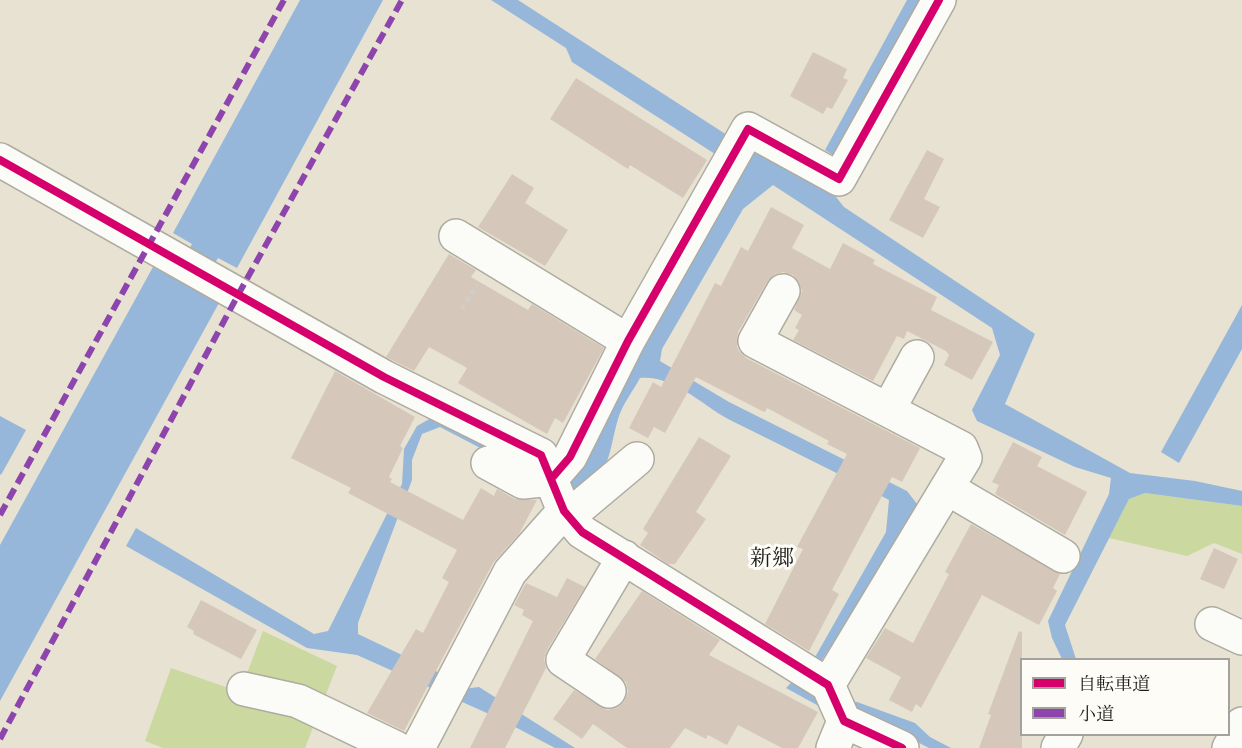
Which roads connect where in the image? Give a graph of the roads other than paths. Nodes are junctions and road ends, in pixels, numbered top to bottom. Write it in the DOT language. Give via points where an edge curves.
graph roads {
  1 [pos="939,0"];
  2 [pos="0,160"];
  3 [pos="456,236"];
  4 [pos="783,291"];
  5 [pos="628,341"];
  6 [pos="917,357"];
  7 [pos="888,410"];
  8 [pos="637,459"];
  9 [pos="488,463"];
  10 [pos="555,487"];
  11 [pos="947,488"];
  12 [pos="624,556"];
  13 [pos="1063,556"];
  14 [pos="1212,624"];
  15 [pos="1242,638"];
  16 [pos="244,689"];
  17 [pos="609,691"];
  18 [pos="828,702"];
  19 [pos="1242,724"];
  20 [pos="396,748"];
  21 [pos="418,748"];
  22 [pos="902,748"];
  23 [pos="1229,748"];
  1 -- 5 [label="street" via="839,179 748,129"];
  2 -- 10 [label="street" via="384,376 541,455"];
  3 -- 5 [label="street"];
  4 -- 7 [label="street" via="755,341"];
  5 -- 10 [label="street"];
  6 -- 7 [label="street"];
  7 -- 11 [label="street" via="961,448 965,458"];
  8 -- 10 [label="street"];
  9 -- 10 [label="street" via="524,482"];
  10 -- 12 [label="street" via="582,532"];
  10 -- 21 [label="street"];
  11 -- 13 [label="street"];
  11 -- 18 [label="street"];
  12 -- 17 [label="street" via="563,660"];
  12 -- 18 [label="street"];
  14 -- 15 [label="street"];
  16 -- 20 [label="street" via="298,701"];
  18 -- 22 [label="street"];
  19 -- 23 [label="street"];
}
